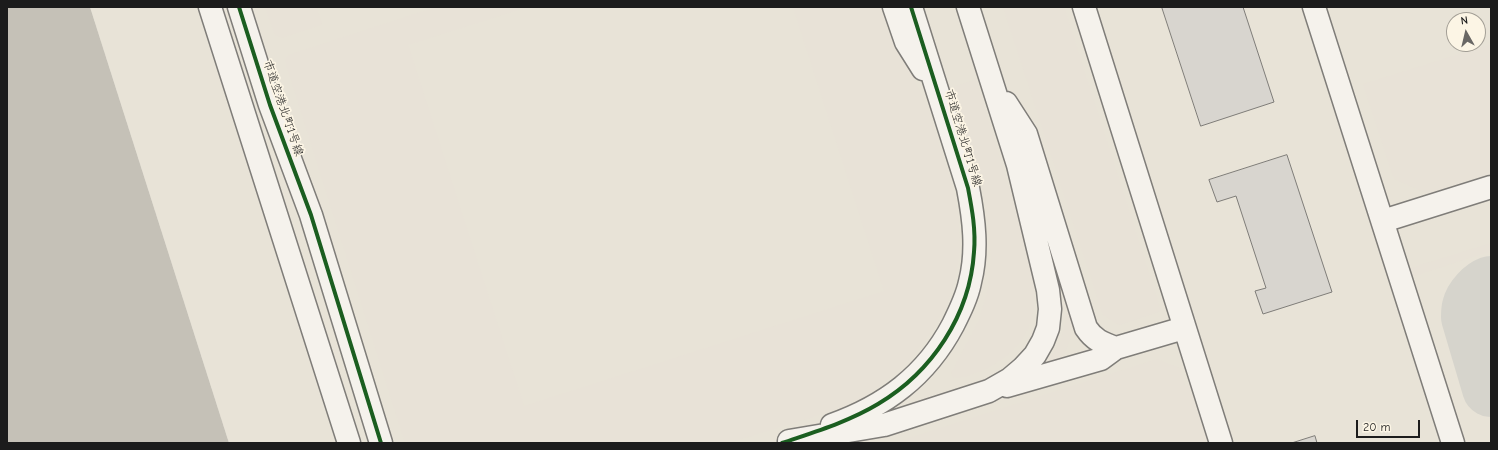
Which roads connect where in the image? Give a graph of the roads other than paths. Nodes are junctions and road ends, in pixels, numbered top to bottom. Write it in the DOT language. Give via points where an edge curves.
graph roads {
  1 [pos="210,7"];
  2 [pos="238,7"];
  3 [pos="894,7"];
  4 [pos="911,7"];
  5 [pos="968,7"];
  6 [pos="1084,7"];
  7 [pos="1314,7"];
  8 [pos="990,78"];
  9 [pos="938,92"];
  10 [pos="255,150"];
  11 [pos="1491,187"];
  12 [pos="1383,221"];
  13 [pos="1184,328"];
  14 [pos="1116,348"];
  15 [pos="989,391"];
  16 [pos="786,442"];
  17 [pos="349,443"];
  18 [pos="380,443"];
  19 [pos="1221,443"];
  20 [pos="1453,443"];
  1 -- 10 [label="street"];
  2 -- 18 [label="street, 市道空港北町1号線" via="270,105 311,215"];
  3 -- 9 [label="street" via="906,42"];
  4 -- 9 [label="street, 市道空港北町1号線"];
  5 -- 8 [label="street"];
  6 -- 13 [label="street"];
  7 -- 12 [label="street"];
  8 -- 14 [label="street" via="1026,134 1086,328 1092,337"];
  8 -- 15 [label="street" via="1018,165 1048,290 1050,309 1048,328 1035,355 1010,379"];
  9 -- 16 [label="street, 市道空港北町1号線" via="968,188 974,219 974,251 970,282 961,310 947,338 928,363 905,386 847,420"];
  10 -- 17 [label="street"];
  10 -- 18 [label="street" via="310,273 347,393 366,429"];
  11 -- 12 [label="street"];
  12 -- 20 [label="street"];
  13 -- 14 [label="street"];
  13 -- 19 [label="street"];
  14 -- 15 [label="street" via="1101,359"];
  15 -- 16 [label="street" via="884,425"];
}
